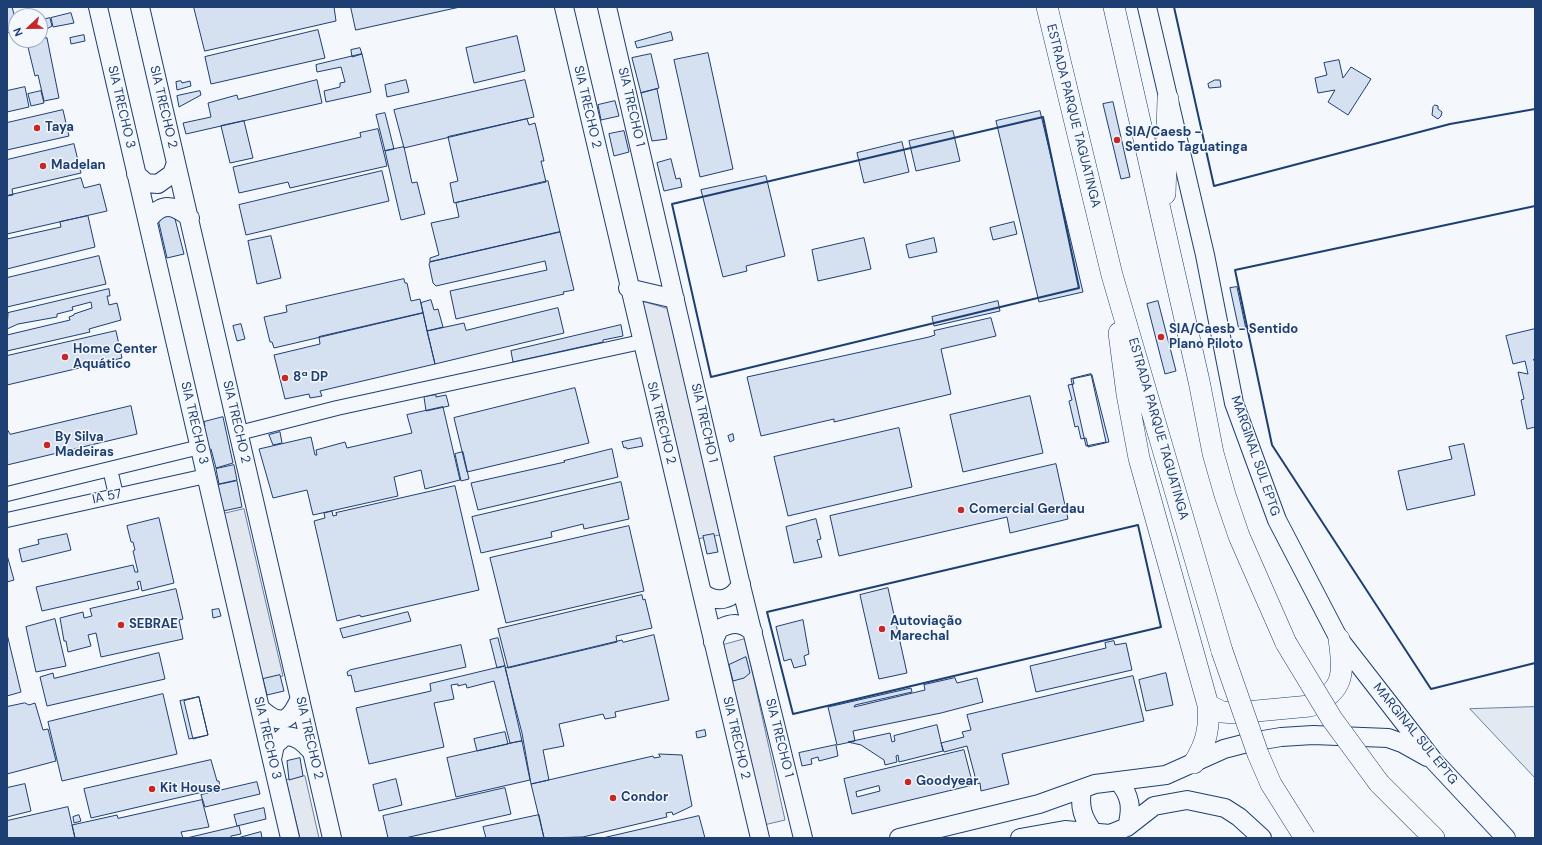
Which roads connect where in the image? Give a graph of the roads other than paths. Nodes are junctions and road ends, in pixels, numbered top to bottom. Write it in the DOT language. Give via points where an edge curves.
graph roads {
  1 [pos="98,7"];
  2 [pos="140,7"];
  3 [pos="564,7"];
  4 [pos="608,7"];
  5 [pos="1047,7"];
  6 [pos="1114,7"];
  7 [pos="1147,7"];
  8 [pos="1168,98"];
  9 [pos="176,163"];
  10 [pos="136,174"];
  11 [pos="190,218"];
  12 [pos="148,220"];
  13 [pos="1164,221"];
  14 [pos="1112,275"];
  15 [pos="628,288"];
  16 [pos="675,299"];
  17 [pos="641,342"];
  18 [pos="239,433"];
  19 [pos="200,447"];
  20 [pos="110,468"];
  21 [pos="206,476"];
  22 [pos="7,494"];
  23 [pos="116,495"];
  24 [pos="7,520"];
  25 [pos="741,584"];
  26 [pos="702,593"];
  27 [pos="753,632"];
  28 [pos="1339,639"];
  29 [pos="713,642"];
  30 [pos="300,698"];
  31 [pos="1208,705"];
  32 [pos="261,709"];
  33 [pos="312,752"];
  34 [pos="272,759"];
  35 [pos="1433,760"];
  36 [pos="1194,763"];
  37 [pos="1118,781"];
  38 [pos="1082,790"];
  39 [pos="1126,827"];
  40 [pos="1094,833"];
  41 [pos="290,838"];
  42 [pos="332,838"];
  43 [pos="760,838"];
  44 [pos="803,838"];
  45 [pos="899,838"];
  46 [pos="1020,838"];
  47 [pos="1262,838"];
  48 [pos="1304,838"];
  49 [pos="1434,838"];
  50 [pos="1506,838"];
  1 -- 10 [label="main road, SIA TRECHO 3"];
  2 -- 9 [label="main road, SIA TRECHO 2"];
  3 -- 15 [label="main road, SIA TRECHO 2"];
  4 -- 16 [label="main road, SIA TRECHO 1"];
  5 -- 14 [label="highway, ESTRADA PARQUE TAGUATINGA"];
  6 -- 13 [label="highway"];
  7 -- 8 [label="main road, MARGINAL SUL EPTG"];
  8 -- 13 [label="highway"];
  8 -- 28 [label="main road, MARGINAL SUL EPTG" via="1205,255 1234,403 1277,520"];
  9 -- 10 [label="main road" via="172,174 158,184 146,183"];
  9 -- 11 [label="main road, SIA TRECHO 2"];
  10 -- 12 [label="main road, SIA TRECHO 3"];
  11 -- 12 [label="main road" via="182,211 169,206 157,210"];
  11 -- 18 [label="main road, SIA TRECHO 2"];
  12 -- 19 [label="main road, SIA TRECHO 3"];
  13 -- 49 [label="highway, bridge" via="1213,454 1239,536 1286,643 1332,719 1379,783"];
  14 -- 31 [label="highway" via="1138,458"];
  14 -- 48 [label="highway, ESTRADA PARQUE TAGUATINGA, bridge" via="1222,652 1271,784"];
  15 -- 16 [label="main road"];
  15 -- 17 [label="main road, SIA TRECHO 2"];
  16 -- 25 [label="main road, SIA TRECHO 1"];
  17 -- 18 [label="street" via="337,408"];
  17 -- 26 [label="main road, SIA TRECHO 2"];
  18 -- 30 [label="main road, SIA TRECHO 2"];
  19 -- 20 [label="street, IA 57"];
  19 -- 21 [label="main road, SIA TRECHO 3"];
  20 -- 22 [label="street, IA 57"];
  20 -- 23 [label="street"];
  21 -- 23 [label="street, IA 57"];
  21 -- 32 [label="main road, SIA TRECHO 3"];
  23 -- 24 [label="street, IA 57"];
  25 -- 26 [label="main road" via="737,591 719,600 710,599"];
  25 -- 27 [label="main road, SIA TRECHO 1"];
  26 -- 29 [label="main road, SIA TRECHO 2"];
  27 -- 29 [label="main road" via="740,624 732,624 719,629"];
  27 -- 44 [label="main road, SIA TRECHO 1"];
  28 -- 31 [label="highway" via="1343,667 1340,681 1328,697 1317,703 1310,706 1235,713 1222,712"];
  28 -- 35 [label="main road, MARGINAL SUL EPTG"];
  29 -- 43 [label="main road, SIA TRECHO 2"];
  30 -- 32 [label="main road" via="288,718 275,719"];
  30 -- 33 [label="main road, SIA TRECHO 2"];
  31 -- 36 [label="highway" via="1210,724 1203,750"];
  32 -- 34 [label="main road, SIA TRECHO 3"];
  33 -- 34 [label="main road" via="300,739 285,736 275,745"];
  33 -- 42 [label="main road, SIA TRECHO 2"];
  34 -- 41 [label="main road, SIA TRECHO 3"];
  35 -- 36 [label="main road" via="1388,738 1313,735 1251,742 1224,749"];
  35 -- 50 [label="main road, MARGINAL SUL EPTG"];
  36 -- 37 [label="main road" via="1166,775"];
  37 -- 38 [label="main road" via="1095,784"];
  37 -- 39 [label="main road" via="1125,789 1131,804"];
  38 -- 40 [label="main road" via="1082,814"];
  38 -- 45 [label="main road" via="1039,804"];
  39 -- 40 [label="main road" via="1110,834"];
  39 -- 47 [label="main road" via="1154,806 1187,800 1225,808"];
  40 -- 46 [label="main road" via="1065,830"];
}
